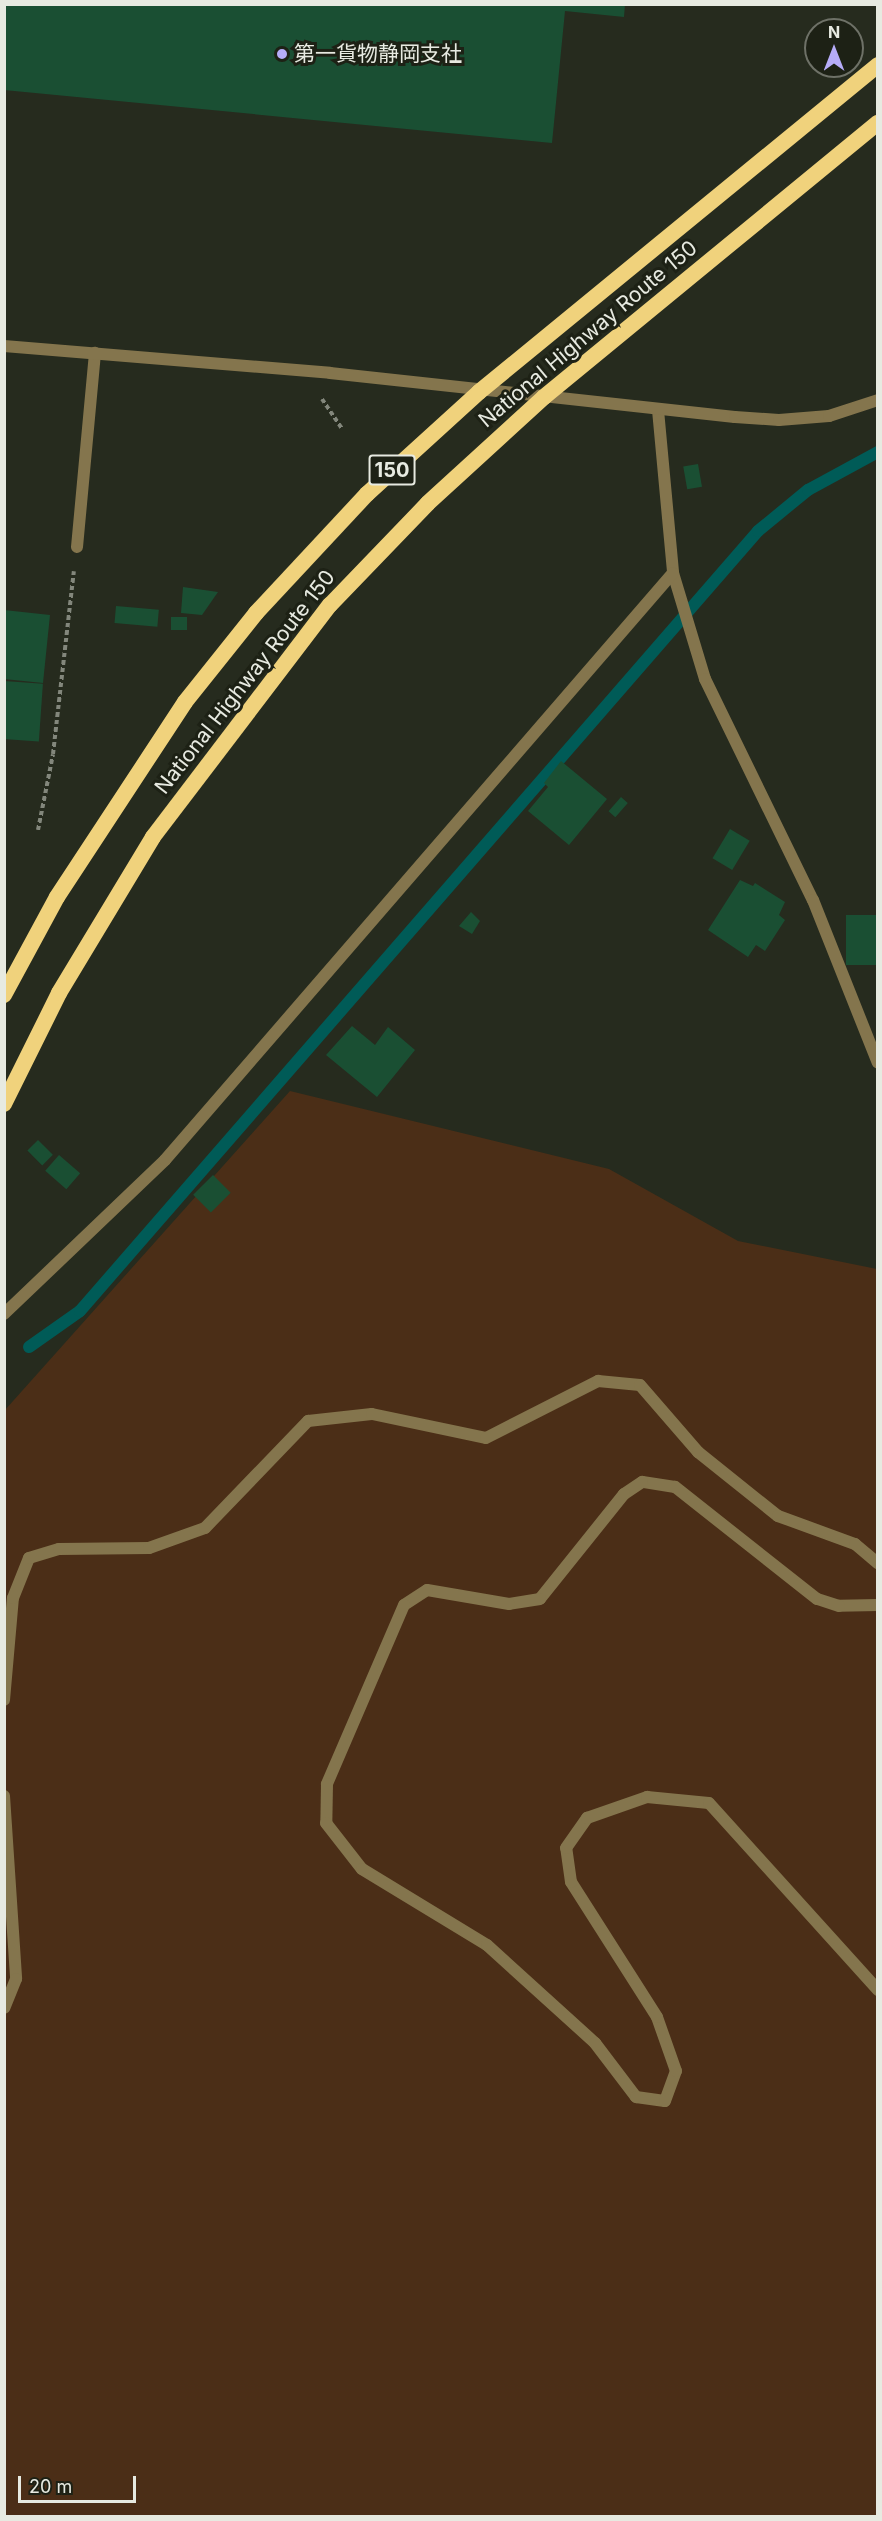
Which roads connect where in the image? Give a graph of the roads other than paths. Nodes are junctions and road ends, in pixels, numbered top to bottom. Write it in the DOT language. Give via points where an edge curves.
graph roads {
  1 [pos="878,65"];
  2 [pos="878,123"];
  3 [pos="4,346"];
  4 [pos="95,354"];
  5 [pos="479,392"];
  6 [pos="544,397"];
  7 [pos="878,400"];
  8 [pos="658,410"];
  9 [pos="76,547"];
  10 [pos="673,573"];
  11 [pos="4,995"];
  12 [pos="878,1063"];
  13 [pos="4,1104"];
  14 [pos="4,1314"];
  15 [pos="878,1563"];
  16 [pos="878,1605"];
  17 [pos="4,1700"];
  18 [pos="4,1796"];
  19 [pos="878,1990"];
  20 [pos="4,2008"];
  1 -- 5 [label="highway, National Highway Route 150 / 150"];
  2 -- 6 [label="highway, National Highway Route 150 / 150"];
  3 -- 4 [label="street"];
  4 -- 5 [label="street" via="330,373"];
  4 -- 9 [label="street"];
  5 -- 6 [label="street"];
  5 -- 11 [label="highway, National Highway Route 150 / 150" via="367,494 256,613 185,702 57,897"];
  6 -- 8 [label="street"];
  6 -- 13 [label="highway, National Highway Route 150 / 150" via="428,503 330,605 153,837 59,993"];
  7 -- 8 [label="street" via="829,416 779,420"];
  8 -- 10 [label="street"];
  10 -- 12 [label="street" via="705,679 813,900"];
  10 -- 14 [label="street" via="165,1160"];
  15 -- 17 [label="street" via="855,1544 778,1516 698,1452 640,1385 597,1382 486,1438 372,1414 308,1421 205,1527 149,1548 59,1549 28,1558 13,1598"];
  16 -- 19 [label="street" via="839,1606 817,1599 675,1487 642,1482 624,1494 540,1599 509,1604 427,1590 404,1605 327,1784 326,1823 362,1869 488,1945 595,2043 636,2097 665,2101 676,2071 657,2017 571,1882 566,1848 587,1818 647,1797 709,1803"];
  18 -- 20 [label="street" via="16,1979"];
}
